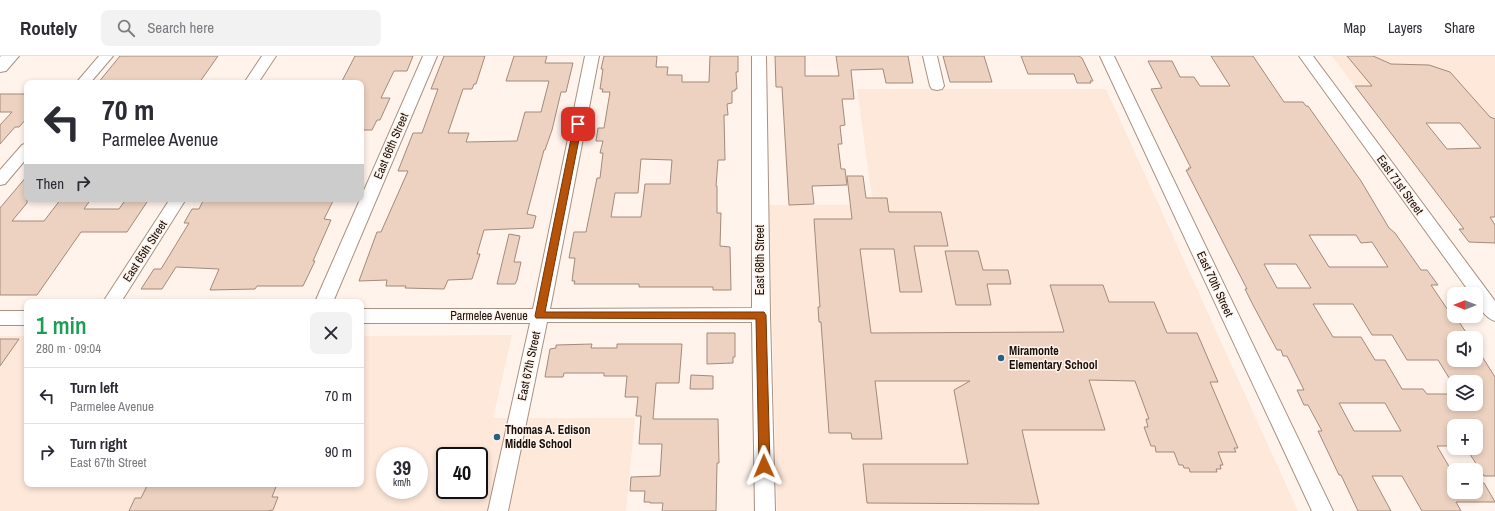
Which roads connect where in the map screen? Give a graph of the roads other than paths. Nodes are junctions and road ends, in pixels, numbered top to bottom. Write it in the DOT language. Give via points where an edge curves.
graph roads {
  1 [pos="11,56"];
  2 [pos="106,56"];
  3 [pos="269,56"];
  4 [pos="430,56"];
  5 [pos="592,56"];
  6 [pos="759,56"];
  7 [pos="930,56"];
  8 [pos="1107,56"];
  9 [pos="1306,56"];
  10 [pos="0,67"];
  11 [pos="86,80"];
  12 [pos="253,80"];
  13 [pos="937,86"];
  14 [pos="24,152"];
  15 [pos="0,180"];
  16 [pos="176,202"];
  17 [pos="114,299"];
  18 [pos="325,299"];
  19 [pos="1495,314"];
  20 [pos="761,315"];
  21 [pos="364,316"];
  22 [pos="540,316"];
  23 [pos="0,318"];
  24 [pos="24,318"];
  25 [pos="498,511"];
  26 [pos="765,511"];
  27 [pos="1323,511"];
  1 -- 10 [label="main road"];
  2 -- 11 [label="street"];
  3 -- 12 [label="street"];
  4 -- 18 [label="street, East 66th Street"];
  5 -- 22 [label="street, East 67th Street"];
  6 -- 20 [label="street, East 68th Street"];
  7 -- 13 [label="street"];
  8 -- 27 [label="street, East 70th Street"];
  9 -- 19 [label="street, East 71st Street"];
  14 -- 15 [label="street"];
  16 -- 17 [label="street, East 65th Street"];
  20 -- 22 [label="street, Parmelee Avenue"];
  20 -- 26 [label="street, East 68th Street"];
  21 -- 22 [label="street, Parmelee Avenue"];
  22 -- 25 [label="street, East 67th Street"];
  23 -- 24 [label="street"];
}
